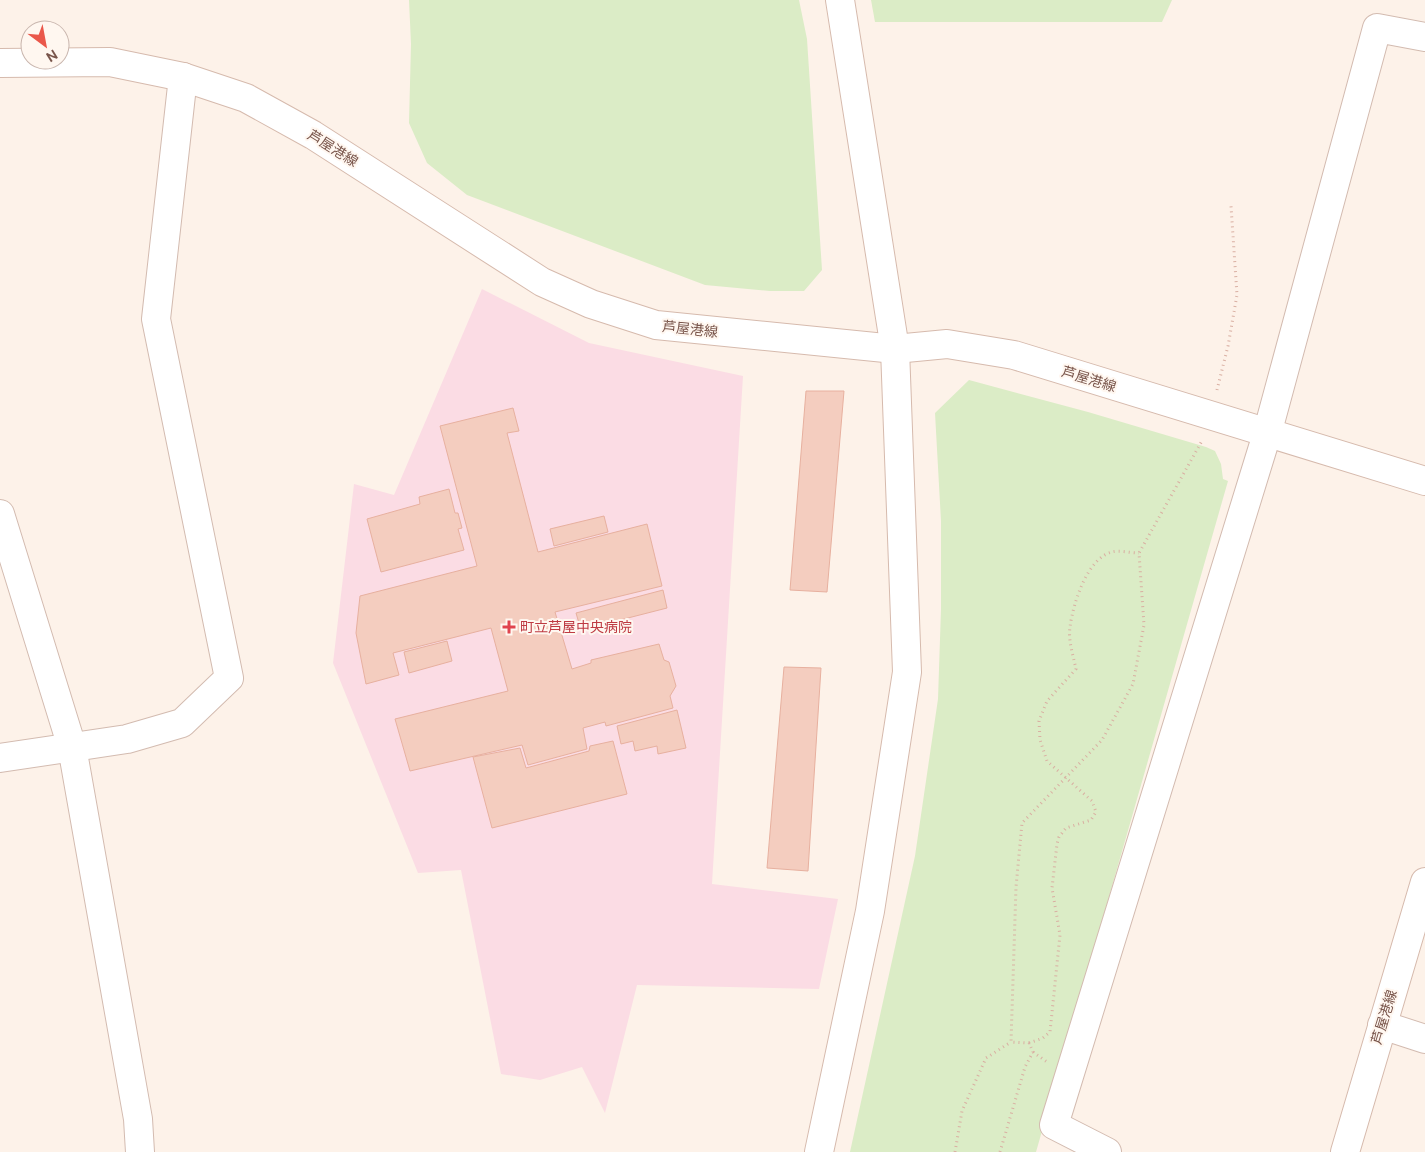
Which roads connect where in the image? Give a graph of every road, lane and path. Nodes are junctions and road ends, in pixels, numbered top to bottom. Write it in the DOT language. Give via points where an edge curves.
graph roads {
  1 [pos="840,0"];
  2 [pos="1425,36"];
  3 [pos="0,63"];
  4 [pos="183,78"];
  5 [pos="1231,206"];
  6 [pos="895,349"];
  7 [pos="1210,416"];
  8 [pos="1267,434"];
  9 [pos="1425,481"];
  10 [pos="0,514"];
  11 [pos="1139,553"];
  12 [pos="72,747"];
  13 [pos="0,758"];
  14 [pos="1066,778"];
  15 [pos="1425,882"];
  16 [pos="1382,1025"];
  17 [pos="1425,1039"];
  18 [pos="1011,1042"];
  19 [pos="1029,1044"];
  20 [pos="140,1152"];
  21 [pos="819,1152"];
  22 [pos="955,1152"];
  23 [pos="1000,1152"];
  24 [pos="1107,1152"];
  25 [pos="1345,1152"];
  1 -- 6 [label="street"];
  2 -- 8 [label="street" via="1376,28"];
  3 -- 4 [label="street, 芦屋港線" via="110,62"];
  4 -- 6 [label="street, 芦屋港線" via="246,98 313,135 542,282 591,304 656,325"];
  4 -- 12 [label="street" via="156,319 229,678 182,723 127,739"];
  5 -- 7 [label="path" via="1237,295"];
  6 -- 7 [label="street, 芦屋港線" via="948,344 1014,355"];
  6 -- 21 [label="street" via="907,672 870,911"];
  7 -- 8 [label="street, 芦屋港線"];
  7 -- 11 [label="path" via="1203,439"];
  8 -- 9 [label="street, 芦屋港線"];
  8 -- 24 [label="street" via="1054,1125"];
  10 -- 12 [label="street"];
  11 -- 14 [label="path" via="1144,625 1133,684 1102,740"];
  11 -- 14 [label="path" via="1112,552 1099,559 1082,583 1070,626 1076,669 1046,701 1039,721 1040,740 1047,762"];
  12 -- 13 [label="street"];
  12 -- 20 [label="street" via="138,1119"];
  14 -- 18 [label="path" via="1022,823 1016,887"];
  14 -- 19 [label="path" via="1092,801 1096,812 1091,820 1066,828 1059,837 1052,888 1060,934 1050,1032"];
  15 -- 16 [label="street, 芦屋港線"];
  16 -- 17 [label="street"];
  16 -- 25 [label="street, 芦屋港線"];
  18 -- 19 [label="path"];
  18 -- 22 [label="path" via="986,1058 962,1111"];
  19 -- 23 [label="path" via="1033,1052 1025,1067"];
}
